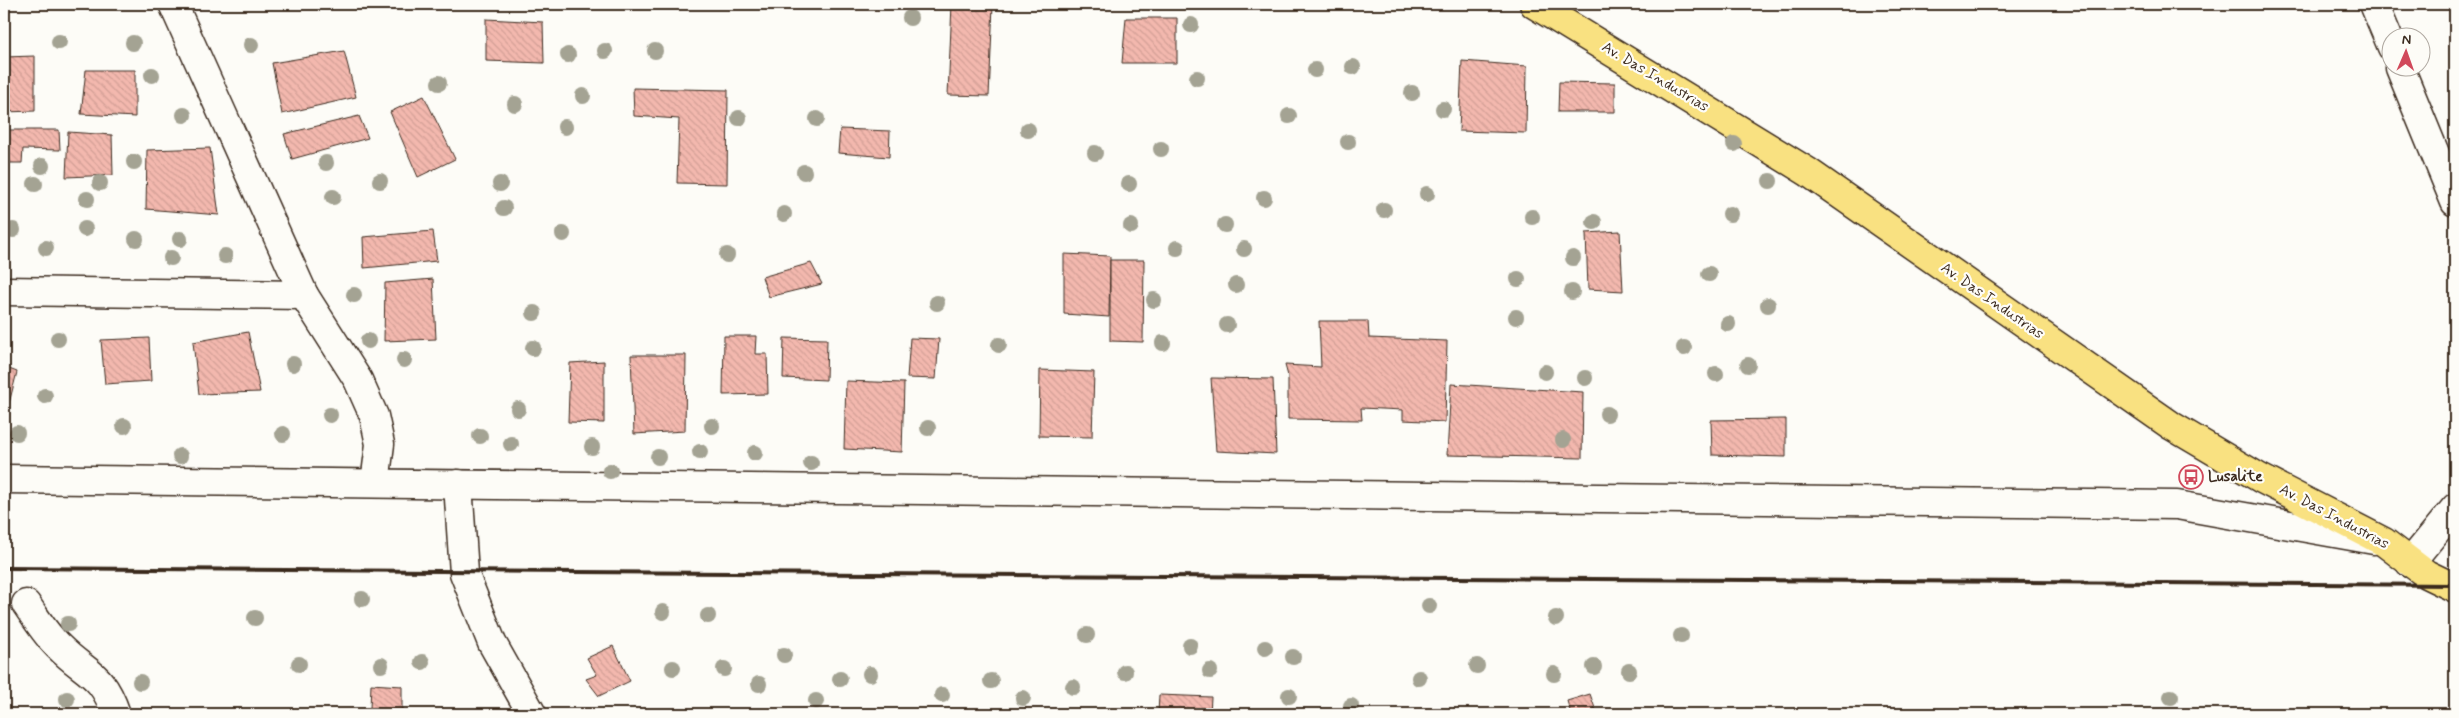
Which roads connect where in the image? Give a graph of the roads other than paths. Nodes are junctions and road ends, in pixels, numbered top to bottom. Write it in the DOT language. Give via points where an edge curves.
graph roads {
  1 [pos="174,4"];
  2 [pos="1537,4"];
  3 [pos="2374,4"];
  4 [pos="2384,28"];
  5 [pos="2404,78"];
  6 [pos="2455,200"];
  7 [pos="4,291"];
  8 [pos="304,295"];
  9 [pos="4,479"];
  10 [pos="375,483"];
  11 [pos="458,484"];
  12 [pos="2455,508"];
  13 [pos="2384,542"];
  14 [pos="2418,569"];
  15 [pos="2455,571"];
  16 [pos="2455,588"];
  17 [pos="26,604"];
  18 [pos="116,714"];
  19 [pos="532,714"];
  1 -- 8 [label="street"];
  2 -- 13 [label="main road, Av. Das Industrias" via="1808,172 2172,426 2260,478"];
  3 -- 4 [label="street"];
  5 -- 6 [label="street"];
  7 -- 8 [label="street"];
  8 -- 10 [label="street" via="358,380 374,416 380,444"];
  9 -- 10 [label="street"];
  10 -- 11 [label="street"];
  11 -- 13 [label="street" via="2177,505"];
  11 -- 19 [label="street" via="464,573 492,643"];
  12 -- 14 [label="street"];
  13 -- 14 [label="main road, Av. Das Industrias"];
  14 -- 15 [label="street"];
  14 -- 16 [label="main road, Av. Das Industrias"];
  17 -- 18 [label="street" via="59,647 102,684 109,693"];
}
